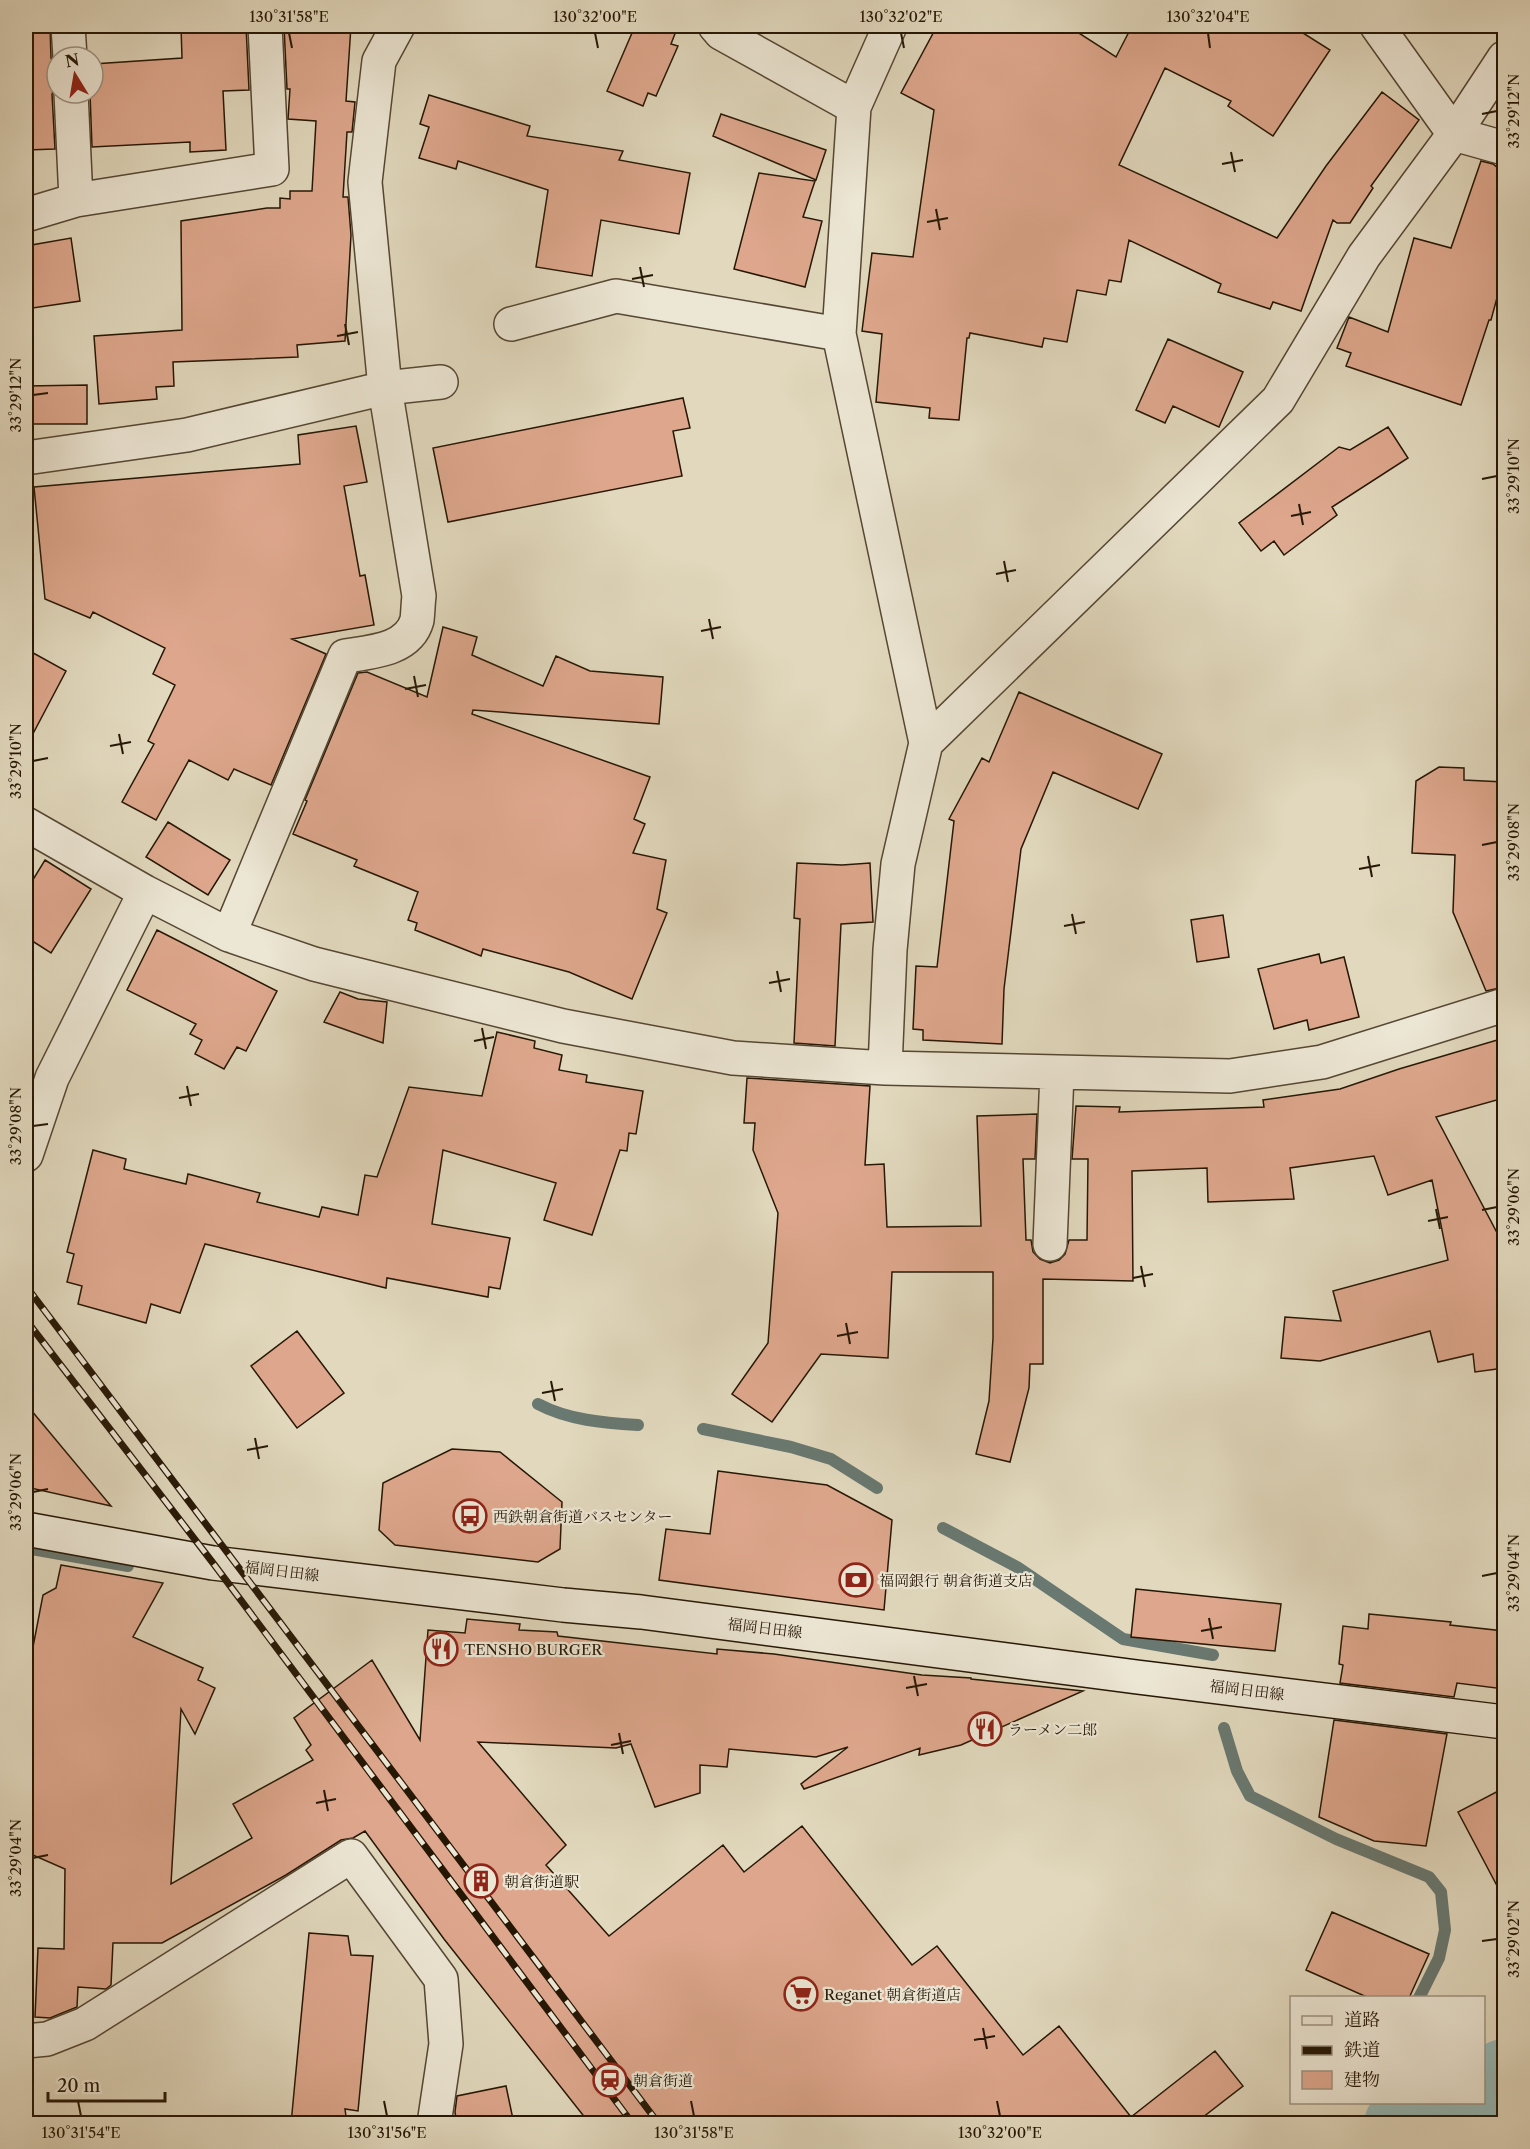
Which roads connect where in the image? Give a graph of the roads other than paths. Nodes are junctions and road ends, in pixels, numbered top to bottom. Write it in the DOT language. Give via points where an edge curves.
graph roads {
  1 [pos="68,26"];
  2 [pos="265,26"];
  3 [pos="398,26"];
  4 [pos="715,26"];
  5 [pos="890,26"];
  6 [pos="1377,26"];
  7 [pos="69,45"];
  8 [pos="1504,58"];
  9 [pos="72,105"];
  10 [pos="854,106"];
  11 [pos="1454,134"];
  12 [pos="1504,148"];
  13 [pos="76,200"];
  14 [pos="26,215"];
  15 [pos="511,324"];
  16 [pos="839,334"];
  17 [pos="441,382"];
  18 [pos="386,388"];
  19 [pos="26,458"];
  20 [pos="926,743"];
  21 [pos="26,824"];
  22 [pos="145,892"];
  23 [pos="229,936"];
  24 [pos="1504,1005"];
  25 [pos="885,1068"];
  26 [pos="1057,1072"];
  27 [pos="26,1155"];
  28 [pos="1050,1244"];
  29 [pos="26,1529"];
  30 [pos="1504,1722"];
  31 [pos="26,2041"];
  32 [pos="434,2124"];
  1 -- 7 [label="street"];
  2 -- 13 [label="street" via="272,169"];
  3 -- 18 [label="street" via="379,61 365,182"];
  4 -- 10 [label="street" via="721,33"];
  5 -- 10 [label="street"];
  6 -- 11 [label="street"];
  8 -- 11 [label="street"];
  9 -- 13 [label="street"];
  10 -- 16 [label="street"];
  11 -- 12 [label="street"];
  11 -- 20 [label="street" via="1364,256 1278,400"];
  13 -- 14 [label="street"];
  15 -- 16 [label="street" via="616,296"];
  16 -- 20 [label="street"];
  17 -- 18 [label="street"];
  18 -- 19 [label="street" via="187,435"];
  18 -- 23 [label="street" via="419,596 416,621 402,642 345,656"];
  20 -- 25 [label="street" via="898,864"];
  21 -- 22 [label="street"];
  22 -- 23 [label="street"];
  22 -- 27 [label="street" via="52,1078"];
  23 -- 25 [label="street" via="314,964 563,1026 733,1058"];
  24 -- 26 [label="street" via="1322,1062 1230,1076"];
  25 -- 26 [label="street"];
  26 -- 28 [label="street"];
  29 -- 30 [label="street, 福岡日田線" via="213,1563 641,1612"];
  31 -- 32 [label="street" via="47,2039 85,2024 351,1856 441,1979 446,2043"];
}
